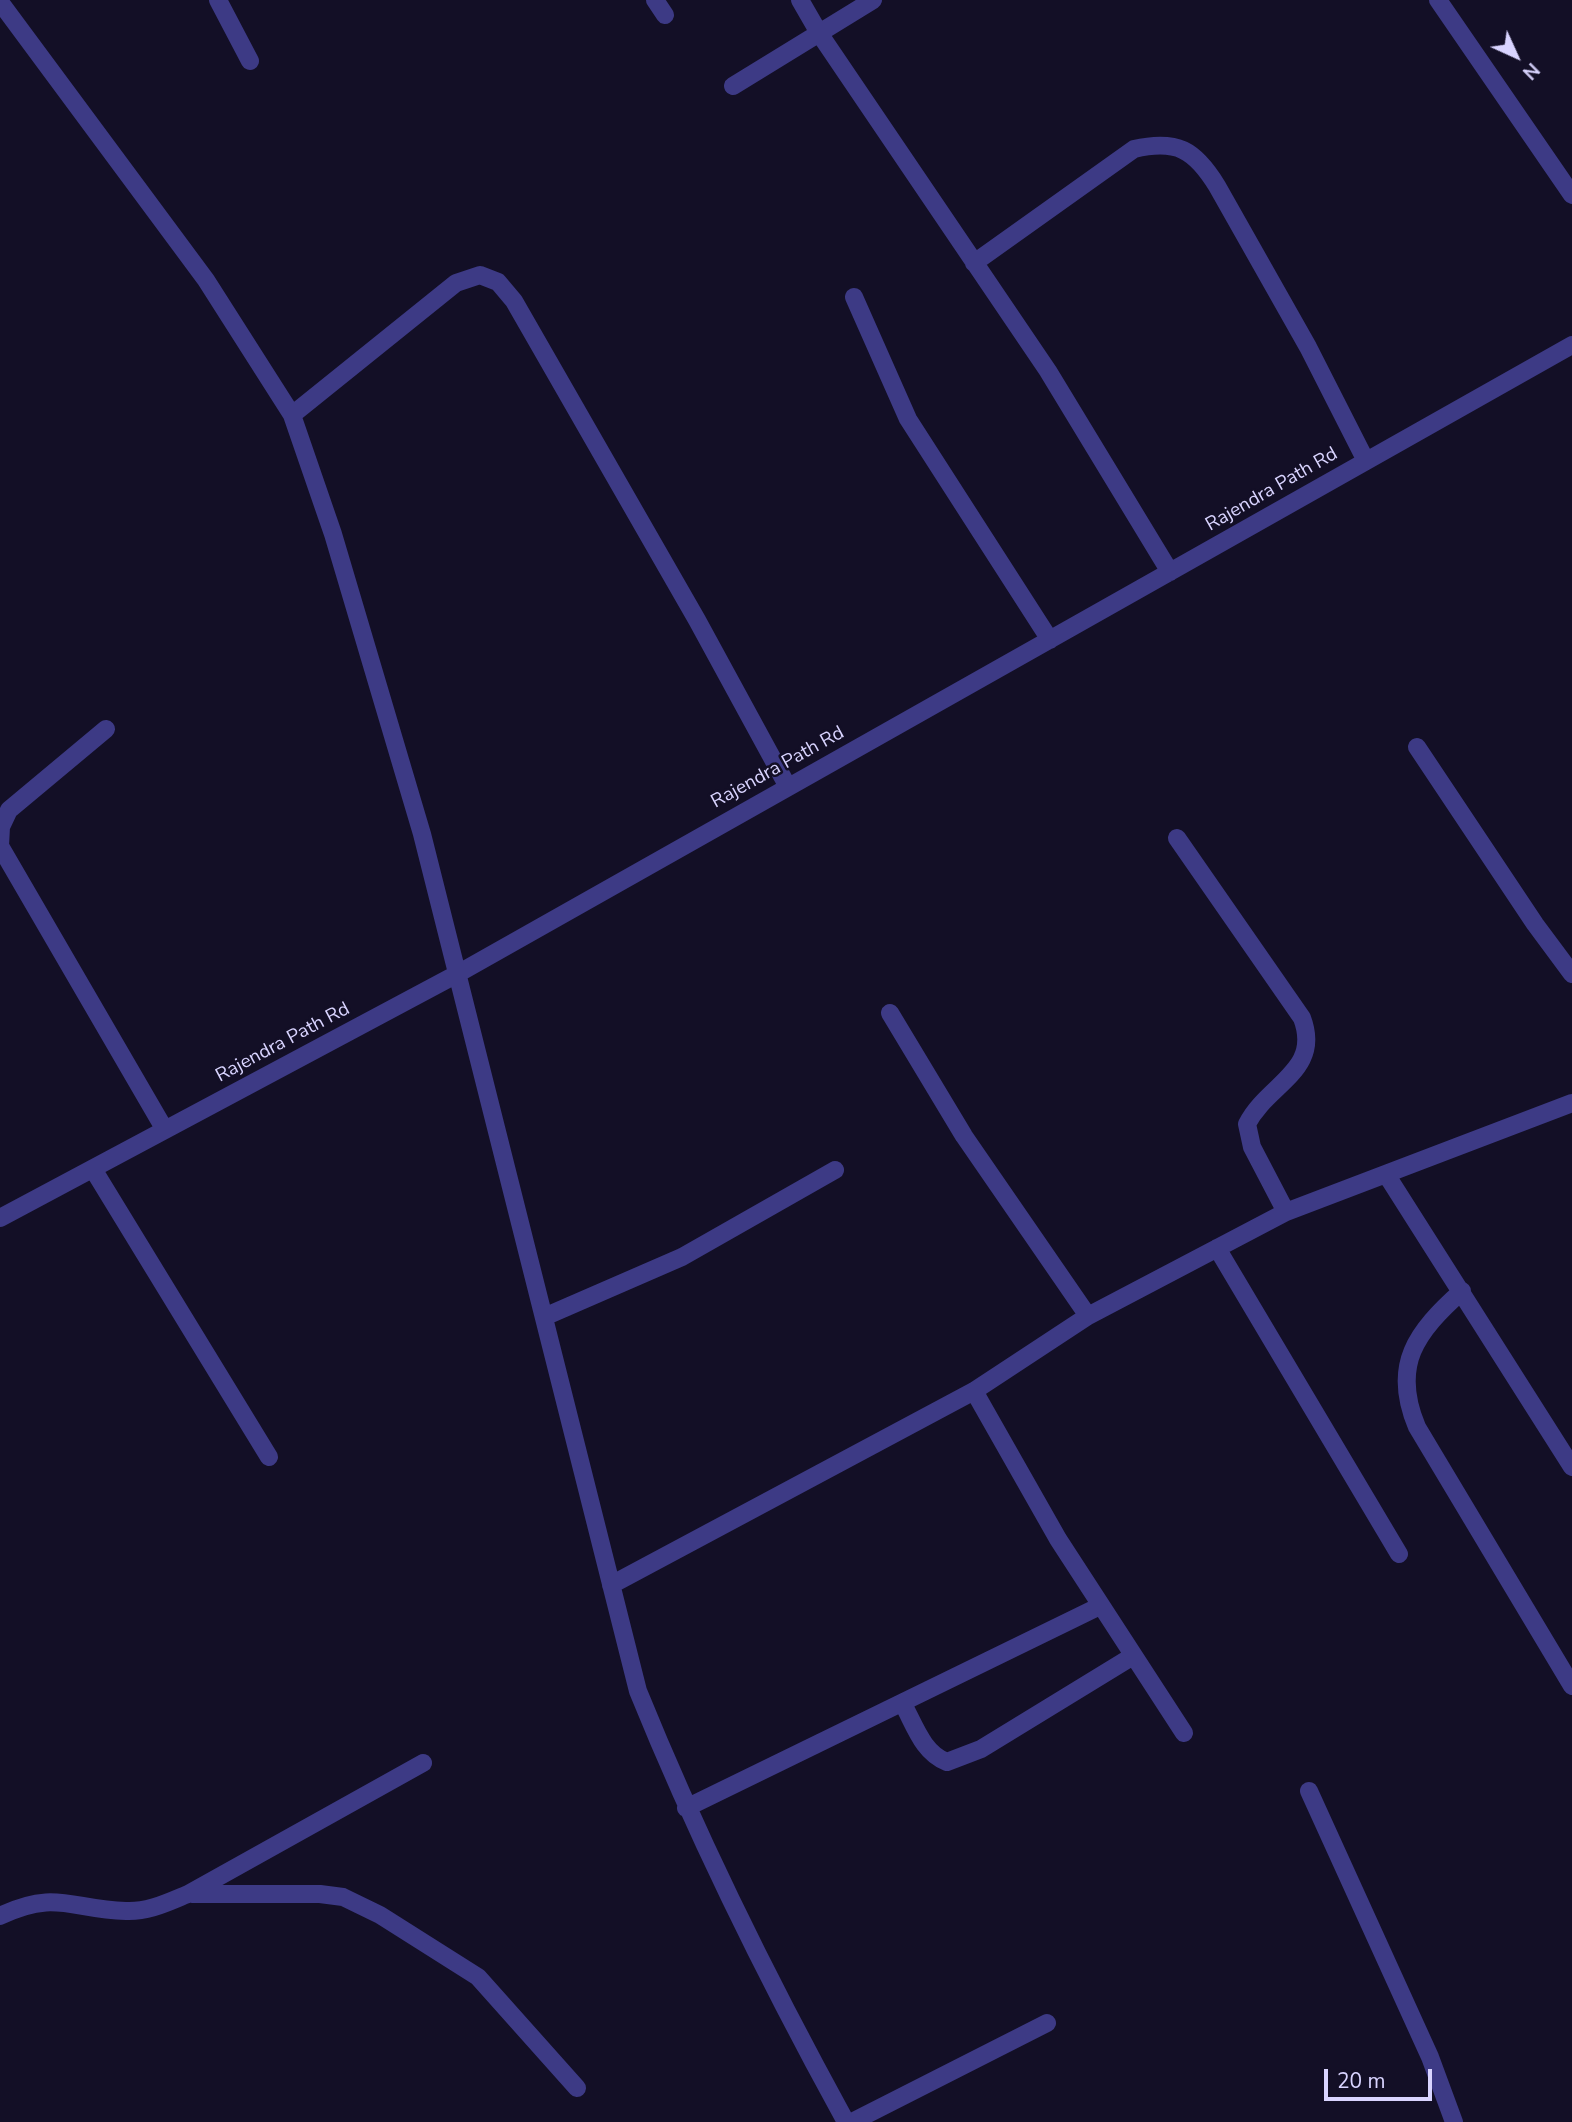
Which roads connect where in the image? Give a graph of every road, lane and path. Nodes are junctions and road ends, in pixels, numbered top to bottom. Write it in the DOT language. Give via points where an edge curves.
graph roads {
  1 [pos="218,0"];
  2 [pos="800,0"];
  3 [pos="873,0"];
  4 [pos="1438,0"];
  5 [pos="0,2"];
  6 [pos="819,33"];
  7 [pos="250,61"];
  8 [pos="733,86"];
  9 [pos="1572,195"];
  10 [pos="974,263"];
  11 [pos="854,297"];
  12 [pos="1572,345"];
  13 [pos="292,415"];
  14 [pos="1366,461"];
  15 [pos="1170,572"];
  16 [pos="1050,640"];
  17 [pos="106,729"];
  18 [pos="1417,747"];
  19 [pos="788,787"];
  20 [pos="1177,838"];
  21 [pos="459,972"];
  22 [pos="1572,974"];
  23 [pos="890,1013"];
  24 [pos="1572,1103"];
  25 [pos="165,1130"];
  26 [pos="93,1169"];
  27 [pos="835,1170"];
  28 [pos="1386,1174"];
  29 [pos="1286,1212"];
  30 [pos="0,1218"];
  31 [pos="1217,1248"];
  32 [pos="1462,1292"];
  33 [pos="1088,1316"];
  34 [pos="544,1317"];
  35 [pos="974,1391"];
  36 [pos="269,1457"];
  37 [pos="1572,1467"];
  38 [pos="1399,1554"];
  39 [pos="611,1586"];
  40 [pos="1100,1606"];
  41 [pos="1133,1656"];
  42 [pos="1572,1686"];
  43 [pos="904,1704"];
  44 [pos="1184,1733"];
  45 [pos="423,1763"];
  46 [pos="1309,1791"];
  47 [pos="686,1808"];
  48 [pos="188,1894"];
  49 [pos="0,1916"];
  50 [pos="1047,2023"];
  51 [pos="577,2088"];
  52 [pos="846,2122"];
  53 [pos="852,2122"];
  54 [pos="1454,2122"];
  1 -- 7 [label="street"];
  2 -- 6 [label="street"];
  3 -- 6 [label="street"];
  4 -- 9 [label="street"];
  5 -- 13 [label="street" via="206,280"];
  6 -- 8 [label="street"];
  6 -- 10 [label="street"];
  10 -- 14 [label="street" via="1134,149 1160,143 1183,149 1203,163 1217,186"];
  10 -- 15 [label="street" via="1048,371"];
  11 -- 16 [label="street" via="914,429"];
  12 -- 14 [label="street, Rajendra Path Rd"];
  13 -- 19 [label="street" via="456,284 480,275 498,282 514,301"];
  13 -- 21 [label="street" via="333,534"];
  14 -- 15 [label="street, Rajendra Path Rd"];
  15 -- 16 [label="street, Rajendra Path Rd"];
  16 -- 19 [label="street, Rajendra Path Rd"];
  17 -- 25 [label="street" via="9,810 1,827 0,846"];
  18 -- 22 [label="street"];
  19 -- 21 [label="street, Rajendra Path Rd"];
  20 -- 29 [label="street" via="1287,995 1309,1037 1307,1053 1256,1107 1247,1124 1252,1147"];
  21 -- 25 [label="street, Rajendra Path Rd"];
  21 -- 34 [label="street"];
  23 -- 33 [label="street" via="964,1136"];
  24 -- 28 [label="street"];
  25 -- 26 [label="street, Rajendra Path Rd"];
  26 -- 30 [label="street, Rajendra Path Rd"];
  26 -- 36 [label="street"];
  27 -- 34 [label="street" via="682,1257"];
  28 -- 29 [label="street"];
  28 -- 32 [label="street"];
  29 -- 31 [label="street"];
  31 -- 33 [label="street"];
  31 -- 38 [label="street"];
  32 -- 37 [label="street"];
  32 -- 42 [label="street" via="1432,1318 1412,1348 1406,1373 1408,1406"];
  33 -- 35 [label="street"];
  34 -- 39 [label="street"];
  35 -- 39 [label="street"];
  35 -- 40 [label="street"];
  39 -- 47 [label="street" via="638,1691"];
  40 -- 41 [label="street"];
  40 -- 43 [label="street"];
  41 -- 43 [label="street" via="981,1749 947,1762 936,1758 925,1745"];
  41 -- 44 [label="street"];
  43 -- 47 [label="street"];
  45 -- 48 [label="street"];
  46 -- 54 [label="street" via="1430,2057"];
  47 -- 52 [label="street"];
  48 -- 49 [label="street" via="153,1909 127,1911 50,1900"];
  48 -- 51 [label="street" via="320,1894 343,1897 380,1915 478,1978"];
  50 -- 53 [label="street"];
}
